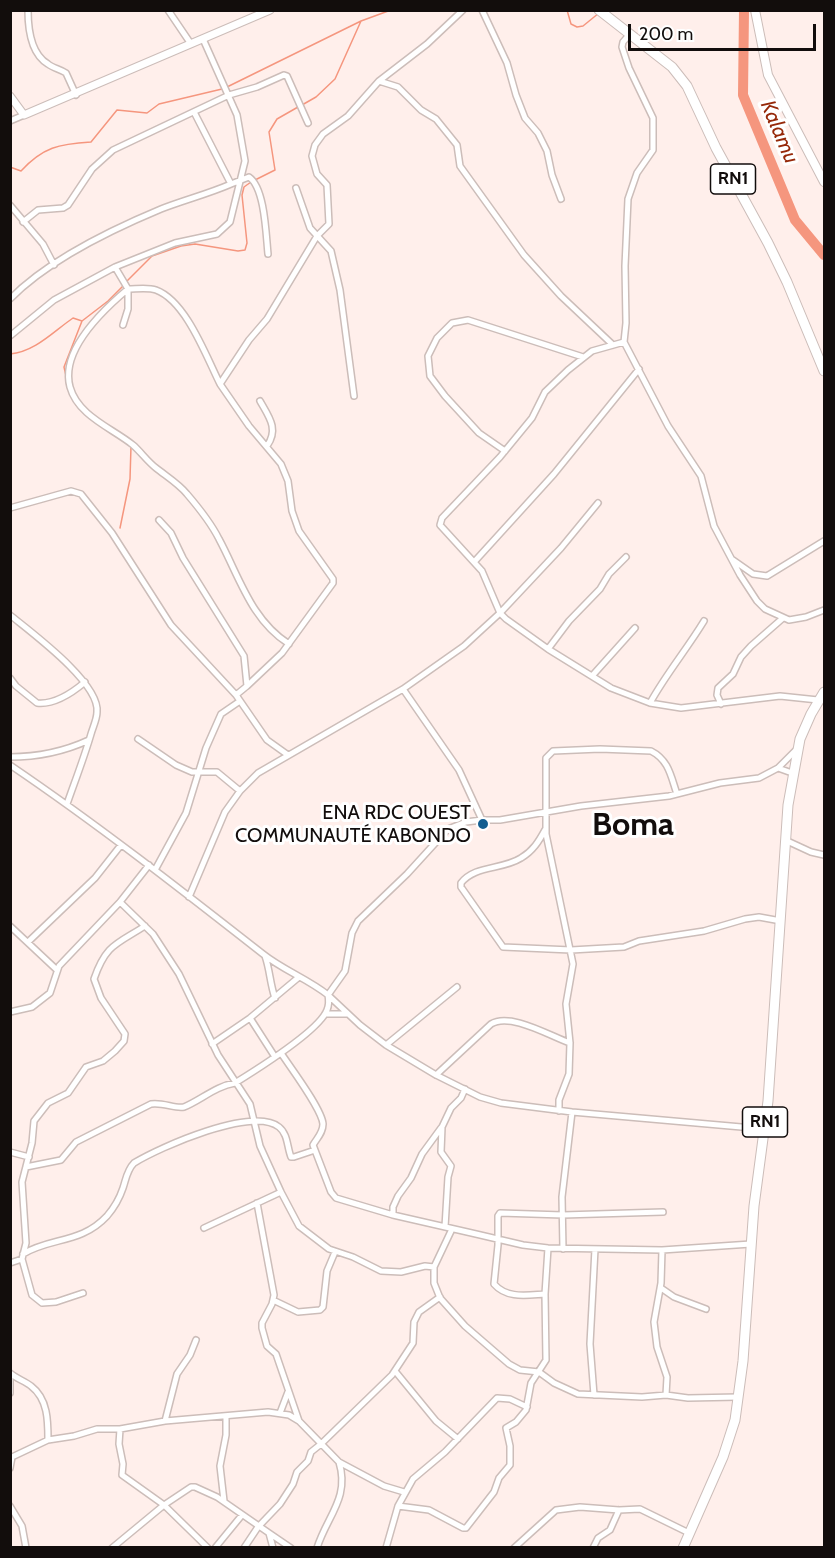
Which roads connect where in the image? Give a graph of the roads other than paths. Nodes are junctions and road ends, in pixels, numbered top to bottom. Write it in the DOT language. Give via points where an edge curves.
graph roads {
  1 [pos="28,10"];
  2 [pos="168,10"];
  3 [pos="270,10"];
  4 [pos="463,10"];
  5 [pos="482,10"];
  6 [pos="756,10"];
  7 [pos="262,12"];
  8 [pos="601,13"];
  9 [pos="629,35"];
  10 [pos="203,39"];
  11 [pos="191,44"];
  12 [pos="379,81"];
  13 [pos="228,93"];
  14 [pos="76,95"];
  15 [pos="10,96"];
  16 [pos="194,112"];
  17 [pos="24,115"];
  18 [pos="10,121"];
  19 [pos="308,123"];
  20 [pos="242,180"];
  21 [pos="825,182"];
  22 [pos="231,184"];
  23 [pos="296,188"];
  24 [pos="561,199"];
  25 [pos="10,205"];
  26 [pos="23,222"];
  27 [pos="317,236"];
  28 [pos="268,254"];
  29 [pos="54,266"];
  30 [pos="115,267"];
  31 [pos="126,286"];
  32 [pos="10,299"];
  33 [pos="123,325"];
  34 [pos="10,336"];
  35 [pos="624,342"];
  36 [pos="613,345"];
  37 [pos="583,357"];
  38 [pos="639,369"];
  39 [pos="825,371"];
  40 [pos="220,384"];
  41 [pos="354,396"];
  42 [pos="260,401"];
  43 [pos="267,446"];
  44 [pos="505,451"];
  45 [pos="598,503"];
  46 [pos="10,508"];
  47 [pos="159,520"];
  48 [pos="825,541"];
  49 [pos="626,557"];
  50 [pos="732,559"];
  51 [pos="475,561"];
  52 [pos="825,610"];
  53 [pos="500,613"];
  54 [pos="10,615"];
  55 [pos="783,618"];
  56 [pos="704,621"];
  57 [pos="635,628"];
  58 [pos="290,644"];
  59 [pos="548,649"];
  60 [pos="592,676"];
  61 [pos="10,678"];
  62 [pos="85,682"];
  63 [pos="247,686"];
  64 [pos="403,689"];
  65 [pos="236,695"];
  66 [pos="821,696"];
  67 [pos="240,701"];
  68 [pos="651,703"];
  69 [pos="721,704"];
  70 [pos="138,738"];
  71 [pos="89,740"];
  72 [pos="797,749"];
  73 [pos="288,755"];
  74 [pos="10,757"];
  75 [pos="10,765"];
  76 [pos="778,768"];
  77 [pos="199,772"];
  78 [pos="792,773"];
  79 [pos="240,791"];
  80 [pos="677,794"];
  81 [pos="66,804"];
  82 [pos="547,812"];
  83 [pos="483,820"];
  84 [pos="545,830"];
  85 [pos="786,840"];
  86 [pos="121,845"];
  87 [pos="825,855"];
  88 [pos="149,865"];
  89 [pos="155,870"];
  90 [pos="189,897"];
  91 [pos="120,902"];
  92 [pos="781,921"];
  93 [pos="10,926"];
  94 [pos="144,926"];
  95 [pos="28,942"];
  96 [pos="571,950"];
  97 [pos="265,956"];
  98 [pos="57,970"];
  99 [pos="299,977"];
  100 [pos="457,987"];
  101 [pos="328,996"];
  102 [pos="275,998"];
  103 [pos="10,1012"];
  104 [pos="325,1014"];
  105 [pos="348,1014"];
  106 [pos="250,1018"];
  107 [pos="570,1043"];
  108 [pos="212,1044"];
  109 [pos="386,1045"];
  110 [pos="281,1053"];
  111 [pos="275,1057"];
  112 [pos="436,1075"];
  113 [pos="235,1083"];
  114 [pos="465,1089"];
  115 [pos="559,1111"];
  116 [pos="572,1113"];
  117 [pos="254,1120"];
  118 [pos="441,1127"];
  119 [pos="764,1130"];
  120 [pos="315,1150"];
  121 [pos="10,1152"];
  122 [pos="29,1156"];
  123 [pos="26,1167"];
  124 [pos="280,1192"];
  125 [pos="257,1203"];
  126 [pos="663,1212"];
  127 [pos="393,1215"];
  128 [pos="563,1215"];
  129 [pos="445,1227"];
  130 [pos="204,1228"];
  131 [pos="452,1228"];
  132 [pos="498,1239"];
  133 [pos="751,1244"];
  134 [pos="548,1248"];
  135 [pos="563,1248"];
  136 [pos="595,1249"];
  137 [pos="662,1250"];
  138 [pos="334,1252"];
  139 [pos="23,1257"];
  140 [pos="10,1263"];
  141 [pos="434,1267"];
  142 [pos="661,1288"];
  143 [pos="83,1293"];
  144 [pos="544,1294"];
  145 [pos="440,1297"];
  146 [pos="273,1300"];
  147 [pos="706,1309"];
  148 [pos="196,1340"];
  149 [pos="395,1371"];
  150 [pos="539,1372"];
  151 [pos="10,1374"];
  152 [pos="288,1392"];
  153 [pos="10,1393"];
  154 [pos="594,1395"];
  155 [pos="666,1395"];
  156 [pos="738,1397"];
  157 [pos="527,1407"];
  158 [pos="280,1413"];
  159 [pos="226,1416"];
  160 [pos="165,1421"];
  161 [pos="299,1421"];
  162 [pos="120,1429"];
  163 [pos="458,1439"];
  164 [pos="48,1440"];
  165 [pos="321,1444"];
  166 [pos="11,1461"];
  167 [pos="339,1462"];
  168 [pos="10,1468"];
  169 [pos="404,1492"];
  170 [pos="224,1501"];
  171 [pos="164,1504"];
  172 [pos="10,1506"];
  173 [pos="398,1506"];
  174 [pos="619,1510"];
  175 [pos="242,1515"];
  176 [pos="258,1527"];
  177 [pos="269,1533"];
  178 [pos="689,1533"];
  179 [pos="112,1547"];
  180 [pos="26,1548"];
  181 [pos="208,1548"];
  182 [pos="215,1548"];
  183 [pos="244,1548"];
  184 [pos="273,1548"];
  185 [pos="291,1548"];
  186 [pos="318,1548"];
  187 [pos="386,1548"];
  188 [pos="514,1548"];
  189 [pos="593,1548"];
  190 [pos="683,1548"];
  1 -- 14 [label="street" via="29,28 39,56 66,73"];
  2 -- 11 [label="street"];
  3 -- 7 [label="street"];
  4 -- 12 [label="street"];
  5 -- 24 [label="street" via="507,63 525,118 546,151"];
  6 -- 21 [label="main road" via="771,82"];
  7 -- 10 [label="street"];
  8 -- 9 [label="highway, RN1"];
  9 -- 35 [label="street" via="622,47 652,118 653,150 628,199"];
  9 -- 39 [label="highway, RN1" via="672,67 687,86 768,243"];
  10 -- 11 [label="street"];
  10 -- 13 [label="street"];
  11 -- 14 [label="street"];
  12 -- 27 [label="street" via="314,147 317,174 327,185 329,224"];
  12 -- 36 [label="street" via="398,87 416,107 436,119 457,146 460,165 524,255"];
  13 -- 16 [label="street"];
  13 -- 19 [label="street" via="286,75"];
  13 -- 20 [label="street" via="238,119 245,161"];
  14 -- 17 [label="street"];
  15 -- 17 [label="street"];
  16 -- 22 [label="street"];
  16 -- 26 [label="street" via="113,150 92,169 68,205 38,210"];
  17 -- 18 [label="street"];
  20 -- 22 [label="street"];
  20 -- 28 [label="street" via="248,177 254,181"];
  20 -- 30 [label="street" via="230,222 223,230 175,243"];
  22 -- 29 [label="street" via="123,227"];
  23 -- 27 [label="street" via="310,228"];
  25 -- 26 [label="street"];
  26 -- 29 [label="street" via="43,244"];
  27 -- 40 [label="street" via="267,319"];
  27 -- 41 [label="street" via="331,251"];
  29 -- 32 [label="street"];
  30 -- 31 [label="street"];
  30 -- 34 [label="street" via="54,300"];
  31 -- 33 [label="street" via="128,309"];
  31 -- 40 [label="street" via="152,288 172,300 200,342"];
  31 -- 58 [label="street" via="92,322 76,349 70,387 81,408 133,445 186,493 220,539 256,611 270,630"];
  35 -- 36 [label="street"];
  35 -- 38 [label="street"];
  36 -- 37 [label="street"];
  37 -- 44 [label="street" via="545,392 536,413"];
  37 -- 44 [label="street" via="468,320 452,323 437,338 428,356 433,381 478,434"];
  38 -- 50 [label="street" via="668,426 701,476 711,516"];
  38 -- 51 [label="street" via="554,474"];
  40 -- 43 [label="street"];
  42 -- 43 [label="street" via="273,425"];
  43 -- 58 [label="street" via="283,466 299,531 333,583"];
  44 -- 51 [label="street" via="440,522 442,529"];
  45 -- 53 [label="street"];
  46 -- 65 [label="street" via="71,491 81,494 171,625"];
  47 -- 63 [label="street" via="171,533 244,656"];
  48 -- 50 [label="street" via="767,576 753,574"];
  49 -- 59 [label="street"];
  50 -- 55 [label="street" via="757,601"];
  51 -- 53 [label="street"];
  52 -- 55 [label="street" via="795,620"];
  53 -- 59 [label="street"];
  53 -- 64 [label="street" via="464,646"];
  54 -- 62 [label="street"];
  55 -- 69 [label="street" via="751,646 733,674 718,688"];
  56 -- 68 [label="street"];
  57 -- 60 [label="street"];
  58 -- 63 [label="street"];
  59 -- 60 [label="street"];
  60 -- 68 [label="street" via="611,688"];
  61 -- 62 [label="street" via="41,704 62,698"];
  62 -- 71 [label="street" via="97,710"];
  63 -- 65 [label="street"];
  64 -- 73 [label="street"];
  64 -- 83 [label="street" via="459,770"];
  65 -- 67 [label="street"];
  66 -- 69 [label="street" via="780,696"];
  66 -- 72 [label="highway, RN1"];
  67 -- 73 [label="street" via="267,740"];
  67 -- 77 [label="street" via="221,714"];
  68 -- 69 [label="street" via="681,708"];
  70 -- 77 [label="street" via="176,765"];
  71 -- 74 [label="street" via="62,751"];
  71 -- 81 [label="street"];
  72 -- 76 [label="street"];
  72 -- 78 [label="highway, RN1"];
  73 -- 79 [label="street" via="258,773"];
  75 -- 81 [label="street"];
  76 -- 78 [label="street"];
  76 -- 80 [label="street" via="759,778"];
  77 -- 79 [label="street" via="217,772"];
  77 -- 89 [label="street" via="186,813"];
  78 -- 85 [label="highway, RN1"];
  79 -- 90 [label="street" via="225,812"];
  80 -- 82 [label="street"];
  80 -- 82 [label="street" via="666,763 651,751 553,751 546,758"];
  81 -- 86 [label="street"];
  82 -- 83 [label="street"];
  82 -- 84 [label="street"];
  83 -- 101 [label="street" via="448,829 358,921 345,971"];
  84 -- 96 [label="street"];
  84 -- 96 [label="street" via="521,858 472,873 460,885 502,947"];
  85 -- 87 [label="street"];
  85 -- 92 [label="highway, RN1"];
  86 -- 88 [label="street"];
  86 -- 95 [label="street" via="95,878"];
  88 -- 89 [label="street"];
  88 -- 91 [label="street"];
  89 -- 90 [label="street"];
  90 -- 97 [label="street"];
  91 -- 94 [label="street"];
  91 -- 98 [label="street"];
  92 -- 96 [label="street" via="759,917 624,947"];
  92 -- 119 [label="highway, RN1"];
  93 -- 95 [label="street"];
  94 -- 108 [label="street" via="179,974"];
  94 -- 122 [label="street" via="112,946 94,979 101,998 125,1034 124,1041 105,1060 86,1067 68,1093 45,1106 33,1124"];
  95 -- 98 [label="street"];
  96 -- 107 [label="street" via="573,964 566,1004"];
  97 -- 99 [label="street"];
  97 -- 102 [label="street"];
  98 -- 103 [label="street" via="52,989 45,997 32,1007"];
  99 -- 101 [label="street"];
  99 -- 102 [label="street"];
  100 -- 109 [label="street"];
  101 -- 104 [label="street"];
  101 -- 105 [label="street"];
  102 -- 106 [label="street"];
  104 -- 105 [label="street"];
  104 -- 110 [label="street"];
  105 -- 109 [label="street"];
  106 -- 108 [label="street"];
  106 -- 111 [label="street"];
  107 -- 112 [label="street" via="500,1019"];
  107 -- 115 [label="street" via="569,1074"];
  108 -- 113 [label="street"];
  109 -- 112 [label="street"];
  110 -- 111 [label="street"];
  110 -- 120 [label="street" via="323,1120 322,1132 313,1144"];
  111 -- 113 [label="street"];
  112 -- 114 [label="street"];
  113 -- 117 [label="street" via="250,1104"];
  113 -- 123 [label="street" via="182,1107 151,1104 76,1142 60,1160"];
  114 -- 115 [label="street" via="501,1103"];
  114 -- 118 [label="street"];
  115 -- 116 [label="street"];
  116 -- 119 [label="street"];
  116 -- 128 [label="street"];
  117 -- 120 [label="street" via="279,1127 291,1157"];
  117 -- 124 [label="street" via="260,1146"];
  117 -- 139 [label="street" via="185,1138 137,1161 129,1168 109,1214 95,1227 66,1240 37,1246"];
  118 -- 127 [label="street" via="398,1196"];
  118 -- 129 [label="street" via="441,1152 451,1166"];
  119 -- 133 [label="highway, RN1"];
  120 -- 127 [label="street" via="336,1198"];
  121 -- 122 [label="street"];
  122 -- 123 [label="street"];
  123 -- 139 [label="street" via="21,1191 26,1243"];
  124 -- 125 [label="street"];
  124 -- 138 [label="street" via="299,1226"];
  125 -- 130 [label="street"];
  125 -- 146 [label="street"];
  126 -- 128 [label="street"];
  127 -- 129 [label="street"];
  128 -- 132 [label="street" via="500,1213"];
  128 -- 135 [label="street"];
  129 -- 131 [label="street"];
  131 -- 132 [label="street"];
  131 -- 141 [label="street"];
  132 -- 134 [label="street"];
  132 -- 144 [label="street" via="495,1287 517,1295"];
  133 -- 137 [label="street"];
  133 -- 156 [label="highway, RN1"];
  134 -- 135 [label="street"];
  134 -- 144 [label="street"];
  135 -- 136 [label="street"];
  136 -- 137 [label="street"];
  136 -- 154 [label="street" via="590,1344"];
  137 -- 142 [label="street"];
  138 -- 141 [label="street" via="388,1272"];
  138 -- 146 [label="street" via="322,1309 298,1312"];
  139 -- 140 [label="street"];
  139 -- 143 [label="street" via="32,1295 42,1303"];
  141 -- 145 [label="street"];
  142 -- 147 [label="street"];
  142 -- 155 [label="street" via="654,1322 666,1372"];
  144 -- 150 [label="street" via="547,1355"];
  145 -- 149 [label="street" via="418,1312 413,1343"];
  145 -- 150 [label="street" via="465,1326 509,1364"];
  146 -- 152 [label="street" via="261,1329 267,1346 276,1354"];
  148 -- 160 [label="street" via="177,1374"];
  149 -- 163 [label="street" via="436,1421"];
  149 -- 165 [label="street"];
  150 -- 154 [label="street" via="572,1393"];
  150 -- 157 [label="street" via="529,1389"];
  151 -- 153 [label="street"];
  151 -- 164 [label="street" via="40,1395 46,1409"];
  152 -- 158 [label="street"];
  152 -- 161 [label="street"];
  154 -- 155 [label="street"];
  155 -- 156 [label="street"];
  156 -- 178 [label="highway, RN1" via="729,1442"];
  157 -- 163 [label="street" via="497,1398"];
  157 -- 173 [label="street" via="506,1428 510,1466 466,1528 429,1510"];
  158 -- 159 [label="street"];
  158 -- 161 [label="street"];
  159 -- 160 [label="street"];
  159 -- 170 [label="street" via="220,1466"];
  160 -- 162 [label="street"];
  161 -- 165 [label="street"];
  162 -- 164 [label="street" via="97,1429"];
  162 -- 171 [label="street" via="122,1475"];
  163 -- 169 [label="street"];
  164 -- 166 [label="street" via="15,1455"];
  165 -- 167 [label="street"];
  165 -- 176 [label="street" via="310,1452 293,1484"];
  166 -- 168 [label="street"];
  167 -- 169 [label="street"];
  167 -- 186 [label="street" via="343,1485"];
  169 -- 173 [label="street"];
  170 -- 171 [label="street" via="191,1487"];
  170 -- 175 [label="street"];
  171 -- 179 [label="street"];
  171 -- 181 [label="street"];
  172 -- 180 [label="street" via="22,1526"];
  173 -- 187 [label="street"];
  174 -- 178 [label="street" via="640,1509"];
  174 -- 188 [label="street" via="556,1510"];
  174 -- 189 [label="street" via="610,1530 598,1538"];
  175 -- 176 [label="street"];
  175 -- 182 [label="street"];
  176 -- 177 [label="street"];
  176 -- 183 [label="street"];
  177 -- 184 [label="street"];
  177 -- 185 [label="street"];
  178 -- 190 [label="highway, RN1"];
}
